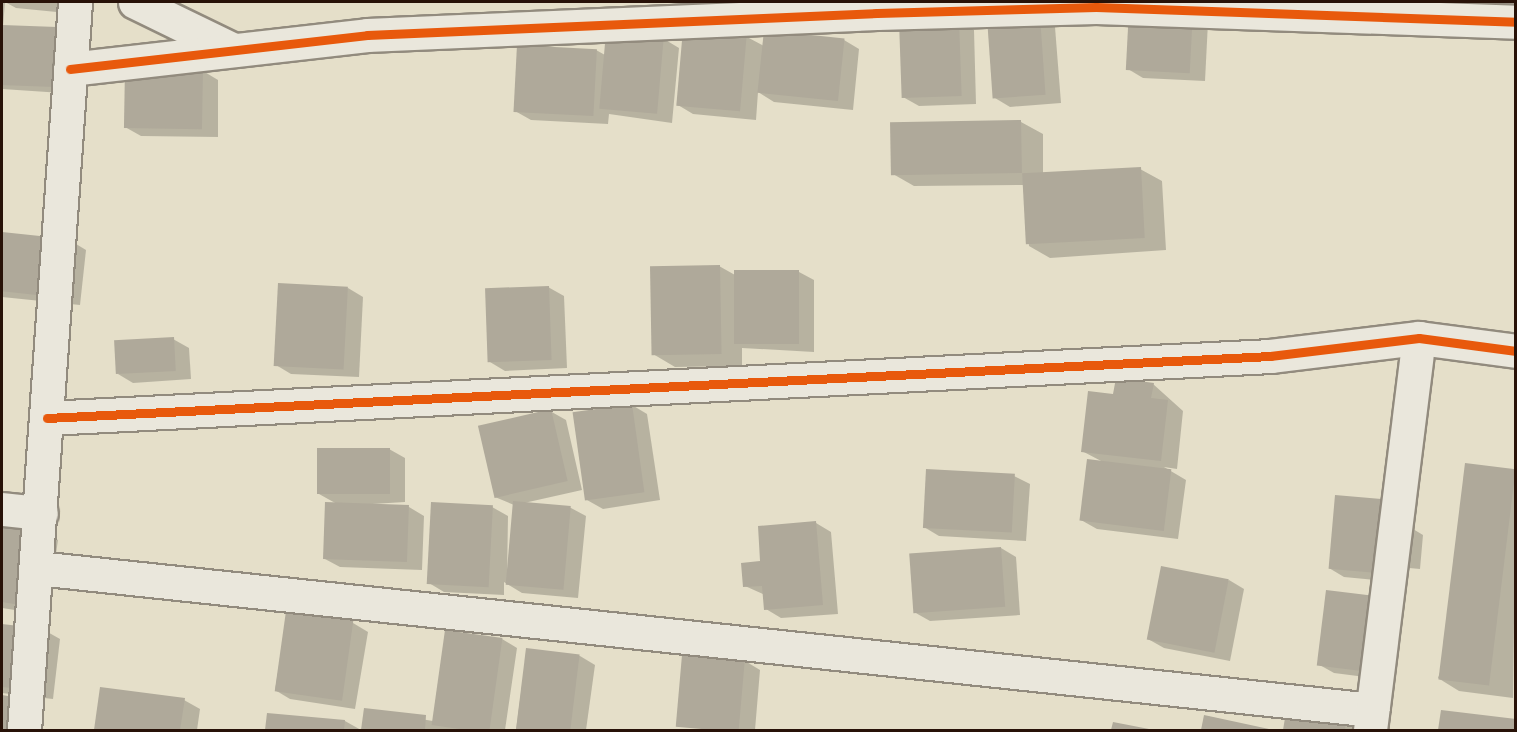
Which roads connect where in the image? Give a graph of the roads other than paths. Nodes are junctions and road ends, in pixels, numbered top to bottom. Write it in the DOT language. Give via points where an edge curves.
graph roads {
  1 [pos="75,2"];
  2 [pos="135,2"];
  3 [pos="884,7"];
  4 [pos="1515,22"];
  5 [pos="234,50"];
  6 [pos="70,69"];
  7 [pos="1419,338"];
  8 [pos="1515,351"];
  9 [pos="47,418"];
  10 [pos="2,509"];
  11 [pos="41,513"];
  12 [pos="37,568"];
  13 [pos="1371,720"];
  14 [pos="24,730"];
  1 -- 6 [label="street"];
  2 -- 5 [label="street"];
  3 -- 4 [label="street" via="1096,7"];
  3 -- 5 [label="street" via="367,35"];
  5 -- 6 [label="street"];
  6 -- 9 [label="street"];
  7 -- 8 [label="street"];
  7 -- 9 [label="street" via="1270,356"];
  7 -- 13 [label="street"];
  9 -- 11 [label="street"];
  10 -- 11 [label="street"];
  11 -- 12 [label="street"];
  12 -- 13 [label="street"];
  12 -- 14 [label="street"];
}
